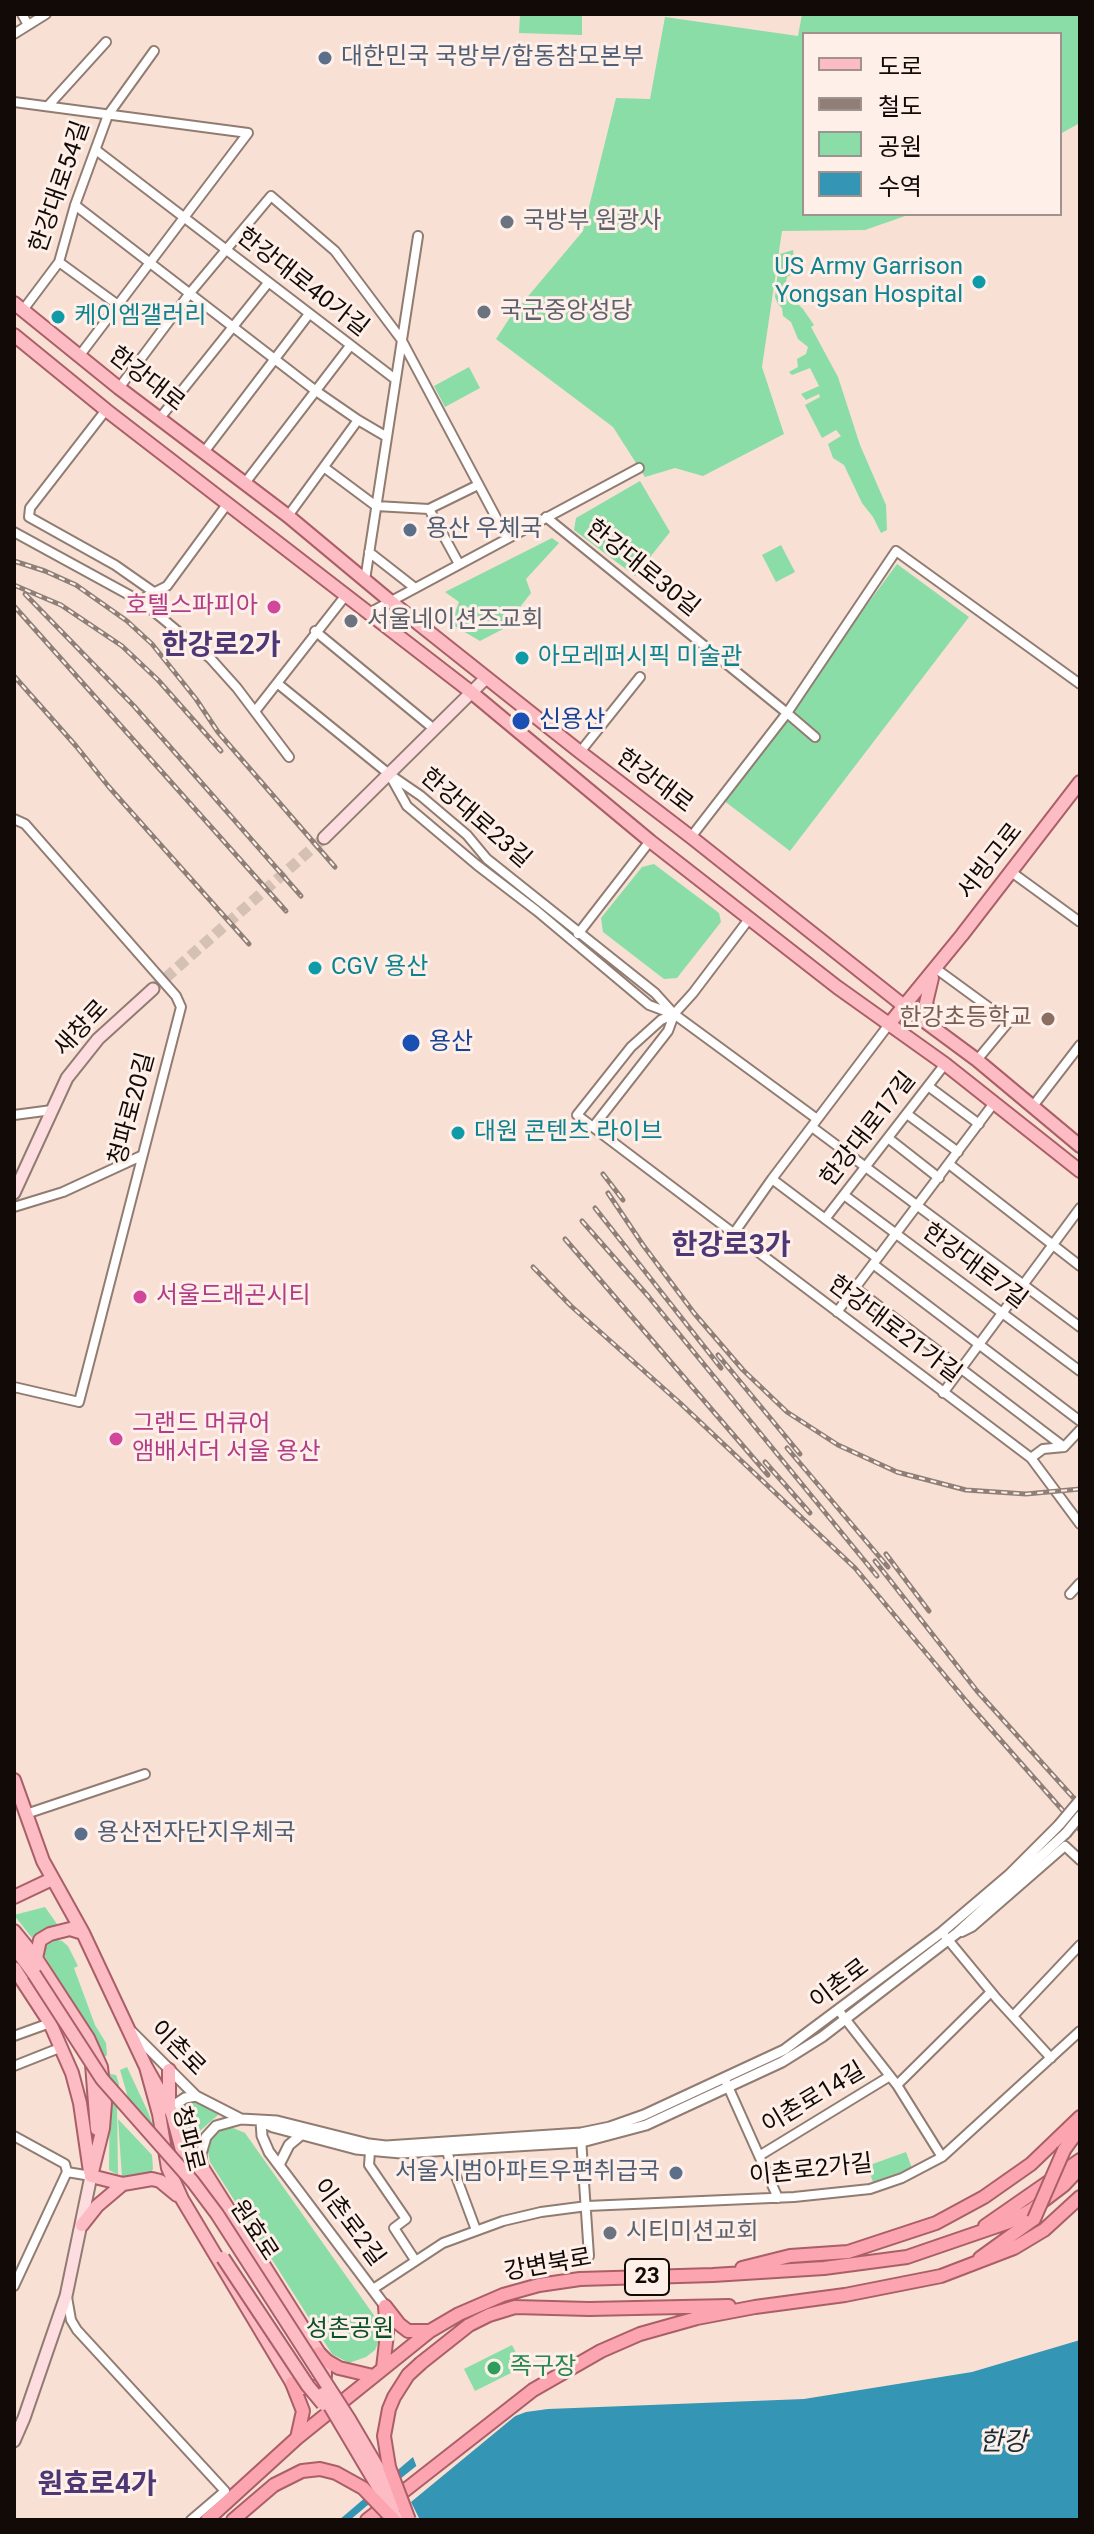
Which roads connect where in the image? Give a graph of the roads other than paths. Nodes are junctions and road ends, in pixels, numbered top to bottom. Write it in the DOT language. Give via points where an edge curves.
graph roads {
  1 [pos="22,14"];
  2 [pos="46,14"];
  3 [pos="28,25"];
  4 [pos="14,34"];
  5 [pos="106,42"];
  6 [pos="154,51"];
  7 [pos="14,102"];
  8 [pos="48,106"];
  9 [pos="108,115"];
  10 [pos="96,150"];
  11 [pos="75,205"];
  12 [pos="184,218"];
  13 [pos="418,236"];
  14 [pos="225,250"];
  15 [pos="59,262"];
  16 [pos="151,262"];
  17 [pos="268,283"];
  18 [pos="190,293"];
  19 [pos="118,305"];
  20 [pos="18,306"];
  21 [pos="309,314"];
  22 [pos="234,327"];
  23 [pos="14,335"];
  24 [pos="401,339"];
  25 [pos="350,346"];
  26 [pos="80,355"];
  27 [pos="276,358"];
  28 [pos="395,379"];
  29 [pos="119,388"];
  30 [pos="316,391"];
  31 [pos="106,410"];
  32 [pos="160,418"];
  33 [pos="358,420"];
  34 [pos="387,437"];
  35 [pos="204,452"];
  36 [pos="325,468"];
  37 [pos="639,468"];
  38 [pos="245,483"];
  39 [pos="478,485"];
  40 [pos="228,503"];
  41 [pos="376,506"];
  42 [pos="429,509"];
  43 [pos="288,516"];
  44 [pos="546,517"];
  45 [pos="14,532"];
  46 [pos="507,538"];
  47 [pos="369,552"];
  48 [pos="459,564"];
  49 [pos="365,580"];
  50 [pos="415,588"];
  51 [pos="155,593"];
  52 [pos="346,595"];
  53 [pos="390,601"];
  54 [pos="142,602"];
  55 [pos="369,613"];
  56 [pos="315,631"];
  57 [pos="640,677"];
  58 [pos="486,678"];
  59 [pos="277,683"];
  60 [pos="1080,684"];
  61 [pos="471,692"];
  62 [pos="256,710"];
  63 [pos="787,713"];
  64 [pos="434,729"];
  65 [pos="815,737"];
  66 [pos="580,752"];
  67 [pos="289,757"];
  68 [pos="389,774"];
  69 [pos="1080,782"];
  70 [pos="14,819"];
  71 [pos="691,837"];
  72 [pos="324,838"];
  73 [pos="650,841"];
  74 [pos="1010,871"];
  75 [pos="749,919"];
  76 [pos="1080,922"];
  77 [pos="580,933"];
  78 [pos="573,941"];
  79 [pos="934,970"];
  80 [pos="153,989"];
  81 [pos="904,1006"];
  82 [pos="1016,1013"];
  83 [pos="674,1014"];
  84 [pos="1009,1022"];
  85 [pos="890,1023"];
  86 [pos="944,1036"];
  87 [pos="1080,1045"];
  88 [pos="977,1060"];
  89 [pos="945,1064"];
  90 [pos="928,1086"];
  91 [pos="994,1103"];
  92 [pos="1033,1106"];
  93 [pos="52,1110"];
  94 [pos="907,1114"];
  95 [pos="14,1115"];
  96 [pos="814,1123"];
  97 [pos="979,1124"];
  98 [pos="593,1127"];
  99 [pos="888,1138"];
  100 [pos="1080,1146"];
  101 [pos="958,1152"];
  102 [pos="141,1156"];
  103 [pos="949,1164"];
  104 [pos="867,1167"];
  105 [pos="1080,1171"];
  106 [pos="939,1178"];
  107 [pos="772,1179"];
  108 [pos="14,1193"];
  109 [pos="844,1195"];
  110 [pos="919,1205"];
  111 [pos="14,1207"];
  112 [pos="1080,1208"];
  113 [pos="825,1219"];
  114 [pos="734,1233"];
  115 [pos="898,1234"];
  116 [pos="1053,1245"];
  117 [pos="875,1261"];
  118 [pos="1080,1266"];
  119 [pos="1023,1285"];
  120 [pos="855,1288"];
  121 [pos="837,1312"];
  122 [pos="1003,1313"];
  123 [pos="1080,1327"];
  124 [pos="979,1344"];
  125 [pos="960,1370"];
  126 [pos="1080,1371"];
  127 [pos="14,1387"];
  128 [pos="943,1393"];
  129 [pos="1080,1421"];
  130 [pos="1080,1430"];
  131 [pos="1064,1447"];
  132 [pos="1031,1458"];
  133 [pos="1080,1524"];
  134 [pos="1080,1583"];
  135 [pos="1070,1594"];
  136 [pos="145,1774"];
  137 [pos="14,1780"];
  138 [pos="1080,1800"];
  139 [pos="26,1814"];
  140 [pos="1080,1816"];
  141 [pos="1062,1829"];
  142 [pos="1080,1860"];
  143 [pos="52,1879"];
  144 [pos="14,1897"];
  145 [pos="14,1931"];
  146 [pos="83,1933"];
  147 [pos="949,1935"];
  148 [pos="1080,1945"];
  149 [pos="14,1947"];
  150 [pos="14,1957"];
  151 [pos="36,1958"];
  152 [pos="14,1968"];
  153 [pos="32,1976"];
  154 [pos="991,1992"];
  155 [pos="842,2015"];
  156 [pos="1013,2016"];
  157 [pos="76,2022"];
  158 [pos="50,2023"];
  159 [pos="129,2030"];
  160 [pos="1080,2031"];
  161 [pos="14,2036"];
  162 [pos="62,2047"];
  163 [pos="88,2048"];
  164 [pos="1051,2058"];
  165 [pos="68,2061"];
  166 [pos="14,2066"];
  167 [pos="146,2067"];
  168 [pos="169,2070"];
  169 [pos="890,2076"];
  170 [pos="726,2083"];
  171 [pos="897,2085"];
  172 [pos="196,2096"];
  173 [pos="170,2110"];
  174 [pos="1080,2117"];
  175 [pos="241,2119"];
  176 [pos="261,2121"];
  177 [pos="176,2126"];
  178 [pos="1080,2128"];
  179 [pos="301,2135"];
  180 [pos="14,2136"];
  181 [pos="581,2138"];
  182 [pos="444,2147"];
  183 [pos="98,2152"];
  184 [pos="370,2152"];
  185 [pos="759,2156"];
  186 [pos="942,2157"];
  187 [pos="1080,2160"];
  188 [pos="279,2165"];
  189 [pos="168,2168"];
  190 [pos="202,2168"];
  191 [pos="1080,2168"];
  192 [pos="67,2172"];
  193 [pos="91,2176"];
  194 [pos="123,2184"];
  195 [pos="1080,2197"];
  196 [pos="778,2198"];
  197 [pos="182,2199"];
  198 [pos="587,2206"];
  199 [pos="82,2225"];
  200 [pos="476,2230"];
  201 [pos="969,2236"];
  202 [pos="589,2256"];
  203 [pos="415,2260"];
  204 [pos="971,2265"];
  205 [pos="713,2275"];
  206 [pos="14,2286"];
  207 [pos="373,2289"];
  208 [pos="66,2296"];
  209 [pos="385,2306"];
  210 [pos="755,2307"];
  211 [pos="430,2331"];
  212 [pos="319,2353"];
  213 [pos="378,2372"];
  214 [pos="292,2383"];
  215 [pos="19,2415"];
  216 [pos="345,2423"];
  217 [pos="297,2438"];
  218 [pos="14,2441"];
  219 [pos="255,2477"];
  220 [pos="225,2491"];
  221 [pos="191,2520"];
  222 [pos="207,2520"];
  223 [pos="233,2520"];
  224 [pos="367,2520"];
  225 [pos="396,2520"];
  226 [pos="409,2520"];
  1 -- 3 [label="street"];
  2 -- 3 [label="street"];
  3 -- 4 [label="street"];
  5 -- 8 [label="street"];
  6 -- 9 [label="street, 한강대로54길"];
  7 -- 8 [label="street"];
  8 -- 9 [label="street"];
  9 -- 10 [label="street, 한강대로54길"];
  9 -- 12 [label="street" via="248,133"];
  10 -- 11 [label="street, 한강대로54길"];
  10 -- 12 [label="street, 한강대로40가길"];
  11 -- 15 [label="street, 한강대로54길"];
  11 -- 16 [label="street"];
  12 -- 14 [label="street, 한강대로40가길"];
  12 -- 16 [label="street"];
  13 -- 24 [label="street"];
  14 -- 17 [label="street, 한강대로40가길"];
  14 -- 18 [label="street"];
  14 -- 24 [label="street" via="271,196 335,251"];
  15 -- 19 [label="street"];
  15 -- 20 [label="street, 한강대로54길"];
  16 -- 18 [label="street"];
  16 -- 19 [label="street"];
  17 -- 21 [label="street, 한강대로40가길"];
  17 -- 22 [label="street"];
  18 -- 22 [label="street"];
  18 -- 29 [label="street"];
  19 -- 26 [label="street"];
  20 -- 26 [label="main road, 한강대로"];
  21 -- 25 [label="street, 한강대로40가길"];
  21 -- 27 [label="street"];
  22 -- 27 [label="street"];
  22 -- 32 [label="street"];
  23 -- 31 [label="main road, 한강대로"];
  24 -- 28 [label="street"];
  24 -- 39 [label="street"];
  25 -- 28 [label="street, 한강대로40가길"];
  25 -- 30 [label="street"];
  26 -- 29 [label="main road, 한강대로"];
  27 -- 30 [label="street"];
  27 -- 35 [label="street"];
  28 -- 34 [label="street"];
  29 -- 32 [label="main road, 한강대로"];
  30 -- 33 [label="street"];
  30 -- 38 [label="street"];
  31 -- 40 [label="main road, 한강대로"];
  31 -- 51 [label="street" via="30,508 29,517"];
  32 -- 35 [label="main road, 한강대로"];
  33 -- 34 [label="street"];
  33 -- 36 [label="street"];
  34 -- 41 [label="street"];
  35 -- 38 [label="main road, 한강대로"];
  36 -- 41 [label="street"];
  36 -- 43 [label="street"];
  37 -- 44 [label="street"];
  38 -- 43 [label="main road, 한강대로"];
  39 -- 42 [label="street"];
  39 -- 46 [label="street"];
  40 -- 51 [label="street" via="167,586"];
  40 -- 52 [label="main road, 한강대로"];
  41 -- 42 [label="street"];
  41 -- 47 [label="street"];
  42 -- 48 [label="street"];
  43 -- 49 [label="main road, 한강대로"];
  44 -- 46 [label="street"];
  44 -- 63 [label="street, 한강대로30길"];
  45 -- 54 [label="street"];
  46 -- 48 [label="street"];
  47 -- 49 [label="street"];
  47 -- 50 [label="street"];
  48 -- 50 [label="street"];
  49 -- 53 [label="main road, 한강대로"];
  50 -- 53 [label="street"];
  51 -- 54 [label="street"];
  52 -- 55 [label="main road, 한강대로"];
  52 -- 56 [label="street"];
  53 -- 55 [label="street"];
  53 -- 58 [label="main road, 한강대로"];
  54 -- 62 [label="street" via="211,659"];
  55 -- 61 [label="main road, 한강대로"];
  56 -- 59 [label="street"];
  56 -- 64 [label="street"];
  57 -- 66 [label="street"];
  58 -- 61 [label="main road"];
  58 -- 66 [label="main road, 한강대로"];
  59 -- 62 [label="street"];
  59 -- 68 [label="street"];
  60 -- 63 [label="street" via="896,551"];
  61 -- 64 [label="main road"];
  61 -- 73 [label="main road, 한강대로"];
  62 -- 67 [label="street"];
  63 -- 65 [label="street, 한강대로30길"];
  63 -- 71 [label="street"];
  64 -- 68 [label="main road"];
  66 -- 71 [label="main road, 한강대로"];
  68 -- 72 [label="main road"];
  68 -- 77 [label="street, 한강대로23길"];
  68 -- 78 [label="street, 한강대로23길" via="407,806"];
  69 -- 74 [label="main road, 서빙고로"];
  70 -- 102 [label="street, 청파로20길" via="25,824 181,1007"];
  71 -- 81 [label="main road, 한강대로"];
  73 -- 75 [label="main road, 한강대로"];
  73 -- 77 [label="street"];
  74 -- 76 [label="street"];
  74 -- 79 [label="main road, 서빙고로"];
  75 -- 83 [label="street"];
  75 -- 85 [label="main road, 한강대로"];
  77 -- 78 [label="street"];
  77 -- 83 [label="street, 한강대로23길"];
  78 -- 83 [label="street, 한강대로23길" via="649,1005"];
  79 -- 81 [label="main road, 서빙고로"];
  79 -- 84 [label="street"];
  79 -- 86 [label="main road" via="926,1003"];
  80 -- 93 [label="main road, 새창로" via="82,1056"];
  81 -- 85 [label="main road, 서빙고로"];
  81 -- 86 [label="main road, 한강대로"];
  82 -- 84 [label="street"];
  83 -- 96 [label="street, 한강대로23길"];
  83 -- 98 [label="street" via="668,1031"];
  83 -- 98 [label="street" via="631,1047 577,1115"];
  84 -- 88 [label="street"];
  85 -- 89 [label="main road, 한강대로"];
  85 -- 96 [label="street"];
  86 -- 88 [label="main road, 한강대로"];
  87 -- 92 [label="street"];
  88 -- 92 [label="main road, 한강대로"];
  89 -- 90 [label="street, 한강대로17길"];
  89 -- 91 [label="main road, 한강대로"];
  90 -- 94 [label="street, 한강대로17길"];
  90 -- 97 [label="street"];
  91 -- 97 [label="street"];
  91 -- 105 [label="main road, 한강대로"];
  92 -- 100 [label="main road, 한강대로"];
  93 -- 95 [label="street"];
  93 -- 108 [label="main road, 새창로"];
  94 -- 99 [label="street, 한강대로17길"];
  94 -- 101 [label="street"];
  96 -- 104 [label="street, 한강대로23길"];
  96 -- 107 [label="street"];
  97 -- 101 [label="street"];
  98 -- 114 [label="street, 한강대로21가길"];
  99 -- 104 [label="street, 한강대로17길"];
  99 -- 106 [label="street"];
  101 -- 103 [label="street"];
  102 -- 111 [label="street" via="70,1189"];
  102 -- 127 [label="street, 청파로20길" via="79,1402"];
  103 -- 106 [label="street"];
  103 -- 116 [label="street"];
  104 -- 109 [label="street, 한강대로17길"];
  104 -- 110 [label="street, 한강대로7길"];
  106 -- 110 [label="street"];
  107 -- 113 [label="street"];
  107 -- 114 [label="street"];
  109 -- 113 [label="street, 한강대로17길"];
  109 -- 115 [label="street, 한강대로7길"];
  110 -- 115 [label="street"];
  110 -- 119 [label="street, 한강대로7길"];
  112 -- 116 [label="street"];
  113 -- 117 [label="street"];
  114 -- 121 [label="street, 한강대로21가길"];
  115 -- 117 [label="street"];
  115 -- 122 [label="street, 한강대로7길"];
  116 -- 118 [label="street"];
  116 -- 119 [label="street"];
  117 -- 120 [label="street"];
  117 -- 124 [label="street"];
  119 -- 122 [label="street"];
  119 -- 123 [label="street, 한강대로7길"];
  120 -- 121 [label="street"];
  120 -- 125 [label="street"];
  121 -- 128 [label="street, 한강대로21가길"];
  122 -- 124 [label="street"];
  122 -- 126 [label="street, 한강대로7길"];
  124 -- 125 [label="street"];
  124 -- 129 [label="street"];
  125 -- 128 [label="street"];
  125 -- 131 [label="street"];
  128 -- 132 [label="street, 한강대로21가길"];
  130 -- 131 [label="street"];
  131 -- 132 [label="street" via="1043,1449"];
  132 -- 133 [label="street, 한강대로21가길"];
  134 -- 135 [label="street"];
  136 -- 139 [label="street"];
  137 -- 139 [label="main road, 청파로"];
  138 -- 141 [label="street, 이촌로, bridge"];
  139 -- 143 [label="main road, 청파로"];
  140 -- 141 [label="street, 이촌로, bridge"];
  141 -- 147 [label="street, 이촌로"];
  141 -- 147 [label="street, 이촌로"];
  142 -- 147 [label="street, 이촌로" via="1065,1846 972,1927"];
  143 -- 144 [label="main road"];
  143 -- 146 [label="main road, 청파로"];
  145 -- 151 [label="main road"];
  146 -- 151 [label="main road" via="70,1929 50,1934 40,1940"];
  146 -- 159 [label="main road, 청파로"];
  147 -- 154 [label="street"];
  147 -- 155 [label="street, 이촌로"];
  148 -- 156 [label="street"];
  149 -- 153 [label="main road, 원효로"];
  150 -- 153 [label="main road"];
  151 -- 157 [label="main road"];
  152 -- 158 [label="main road"];
  153 -- 216 [label="main road, 원효로, bridge" via="102,2079 217,2214"];
  154 -- 156 [label="street"];
  154 -- 171 [label="street"];
  155 -- 169 [label="street"];
  155 -- 170 [label="street, 이촌로" via="782,2062"];
  156 -- 164 [label="street"];
  157 -- 163 [label="main road"];
  157 -- 183 [label="main road" via="103,2075"];
  158 -- 161 [label="street"];
  158 -- 162 [label="main road"];
  159 -- 167 [label="main road, 청파로"];
  159 -- 168 [label="street, 이촌로"];
  160 -- 164 [label="street, 이촌로2가길"];
  162 -- 165 [label="main road"];
  162 -- 166 [label="street"];
  163 -- 165 [label="main road" via="80,2062"];
  163 -- 183 [label="main road"];
  164 -- 186 [label="street, 이촌로2가길"];
  165 -- 193 [label="main road"];
  167 -- 173 [label="main road, 청파로"];
  167 -- 189 [label="main road, 청파로"];
  168 -- 172 [label="street, 이촌로"];
  168 -- 173 [label="main road"];
  169 -- 171 [label="street"];
  169 -- 185 [label="street, 이촌로14길"];
  170 -- 181 [label="street, 이촌로" via="646,2125"];
  170 -- 185 [label="street, 이촌로14길"];
  171 -- 186 [label="street"];
  172 -- 173 [label="street, 이촌로"];
  172 -- 175 [label="street, 이촌로"];
  173 -- 177 [label="main road, 청파로"];
  174 -- 205 [label="highway" via="1031,2164 936,2223 848,2252 790,2256"];
  175 -- 176 [label="street, 이촌로"];
  175 -- 190 [label="street" via="216,2126 206,2137"];
  176 -- 179 [label="street, 이촌로"];
  176 -- 182 [label="street, 이촌로" via="369,2144"];
  176 -- 188 [label="street, 이촌로2길" via="262,2136"];
  177 -- 190 [label="main road"];
  177 -- 216 [label="main road, bridge" via="184,2158 328,2376"];
  178 -- 204 [label="highway, bridge" via="1064,2150 1034,2219"];
  179 -- 184 [label="street, 이촌로"];
  179 -- 188 [label="street"];
  180 -- 192 [label="street" via="65,2164"];
  181 -- 182 [label="street, 이촌로"];
  181 -- 198 [label="street"];
  182 -- 184 [label="street, 이촌로"];
  182 -- 200 [label="street"];
  183 -- 193 [label="main road"];
  184 -- 203 [label="street" via="369,2165 406,2219 394,2228"];
  185 -- 196 [label="street, 이촌로14길"];
  186 -- 196 [label="street, 이촌로2가길" via="870,2189"];
  187 -- 201 [label="highway, 강변북로 / 23"];
  188 -- 207 [label="street, 이촌로2길"];
  189 -- 197 [label="main road, 청파로"];
  189 -- 216 [label="main road, bridge" via="308,2386"];
  190 -- 212 [label="main road"];
  191 -- 201 [label="highway, 강변북로 / 23" via="1031,2210"];
  192 -- 193 [label="street"];
  192 -- 206 [label="street"];
  193 -- 194 [label="main road"];
  193 -- 199 [label="main road"];
  194 -- 197 [label="main road" via="152,2179"];
  194 -- 199 [label="main road"];
  195 -- 204 [label="highway, 23" via="1044,2230"];
  196 -- 198 [label="street, 이촌로2가길"];
  197 -- 214 [label="main road, 청파로"];
  198 -- 200 [label="street, 이촌로2가길"];
  198 -- 202 [label="street"];
  199 -- 208 [label="main road"];
  200 -- 203 [label="street, 이촌로2가길"];
  201 -- 205 [label="highway, 강변북로 / 23" via="872,2263"];
  203 -- 207 [label="street, 이촌로2가길"];
  204 -- 210 [label="highway, 23" via="907,2284"];
  205 -- 211 [label="highway, 강변북로 / 23" via="539,2285 503,2295"];
  207 -- 209 [label="street, 이촌로2길"];
  208 -- 215 [label="main road"];
  208 -- 220 [label="street" via="77,2330"];
  209 -- 211 [label="highway" via="408,2331"];
  209 -- 213 [label="highway" via="387,2334"];
  210 -- 224 [label="highway, 23, bridge" via="640,2334 573,2365 504,2411"];
  210 -- 226 [label="highway, bridge" via="515,2307 469,2325 408,2375 389,2409 384,2436 389,2467"];
  211 -- 213 [label="highway, 강변북로 / 23"];
  212 -- 213 [label="highway" via="339,2368"];
  212 -- 214 [label="main road" via="325,2367 321,2384 306,2390"];
  213 -- 217 [label="highway, 강변북로 / 23, bridge"];
  214 -- 217 [label="highway" via="303,2411"];
  215 -- 218 [label="main road"];
  216 -- 225 [label="main road, bridge"];
  216 -- 226 [label="main road, bridge"];
  217 -- 219 [label="highway, 강변북로 / 23"];
  219 -- 220 [label="highway"];
  219 -- 222 [label="highway, 강변북로 / 23"];
  220 -- 221 [label="street"];
  223 -- 225 [label="highway, bridge" via="274,2485 302,2471 320,2469 363,2488"];
}
